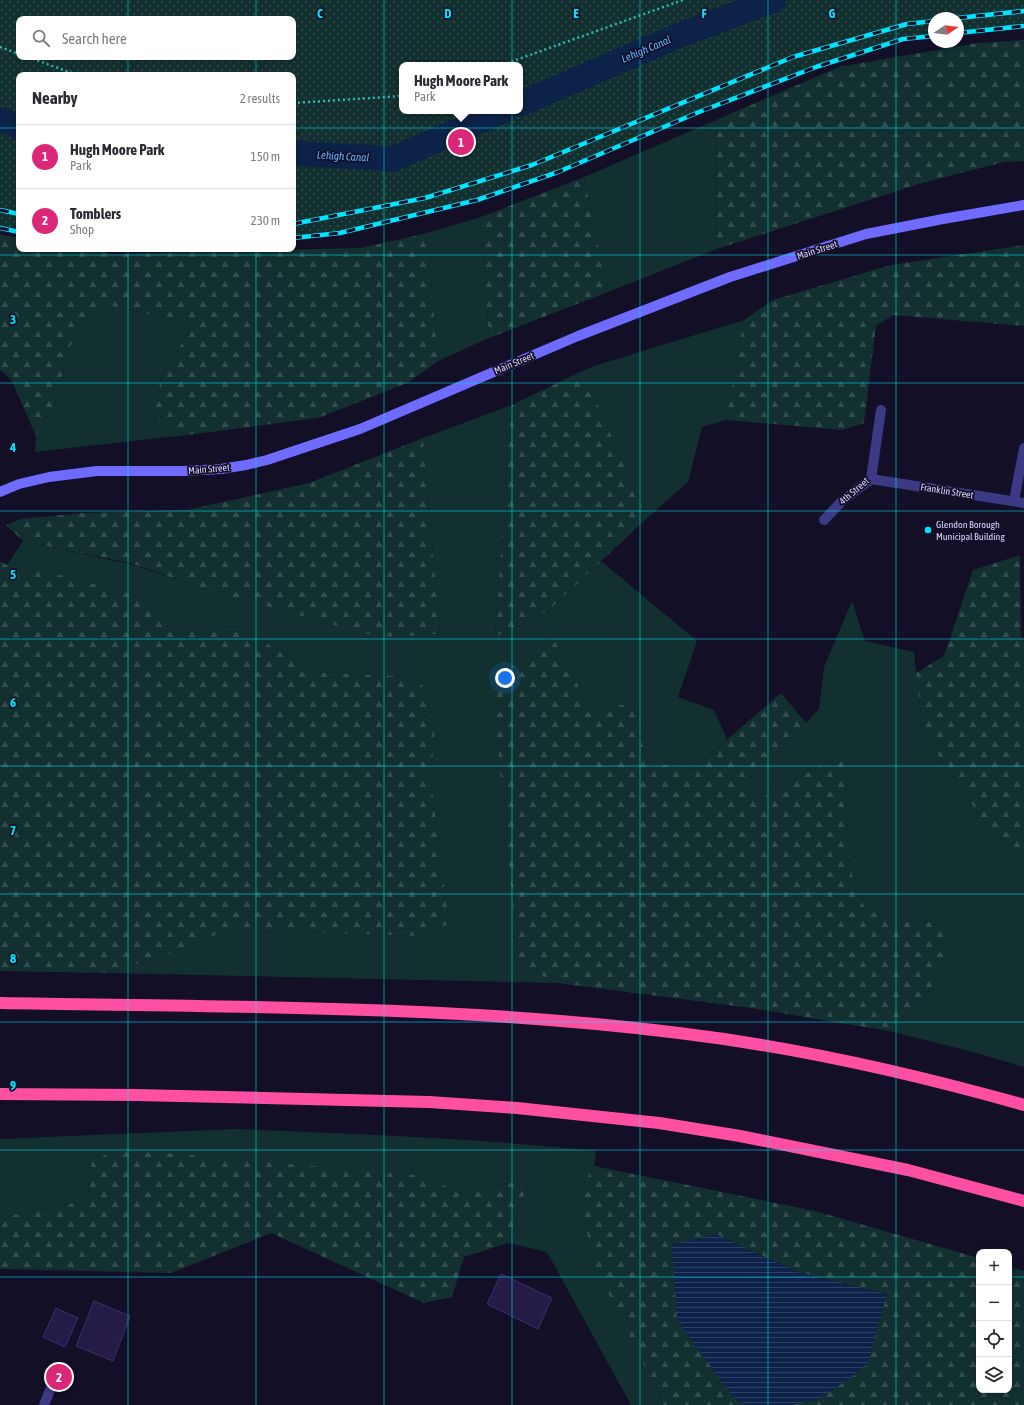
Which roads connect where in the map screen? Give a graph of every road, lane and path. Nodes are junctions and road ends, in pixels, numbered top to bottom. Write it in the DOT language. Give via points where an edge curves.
graph roads {
  1 [pos="683,0"];
  2 [pos="0,47"];
  3 [pos="16,53"];
  4 [pos="36,60"];
  5 [pos="510,62"];
  6 [pos="69,72"];
  7 [pos="399,96"];
  8 [pos="296,103"];
  9 [pos="1024,205"];
  10 [pos="881,410"];
  11 [pos="1024,448"];
  12 [pos="871,478"];
  13 [pos="0,492"];
  14 [pos="1019,502"];
  15 [pos="824,520"];
  16 [pos="0,1003"];
  17 [pos="0,1094"];
  18 [pos="1024,1105"];
  19 [pos="1024,1201"];
  20 [pos="56,1375"];
  21 [pos="44,1405"];
  1 -- 5 [label="path"];
  2 -- 3 [label="path"];
  4 -- 6 [label="path"];
  7 -- 8 [label="path"];
  9 -- 13 [label="main road, Main Street" via="866,234 730,278 578,336 360,429 267,460 221,469 97,471 49,477 19,484"];
  10 -- 12 [label="street, 4th Street"];
  11 -- 14 [label="street"];
  12 -- 14 [label="street, Franklin Street"];
  12 -- 15 [label="street, 4th Street" via="840,502"];
  16 -- 18 [label="highway" via="385,1010 473,1014 599,1025 678,1033 818,1055 943,1083"];
  17 -- 19 [label="highway" via="429,1102 517,1108 659,1123 740,1136 908,1170"];
  20 -- 21 [label="street"];
}
